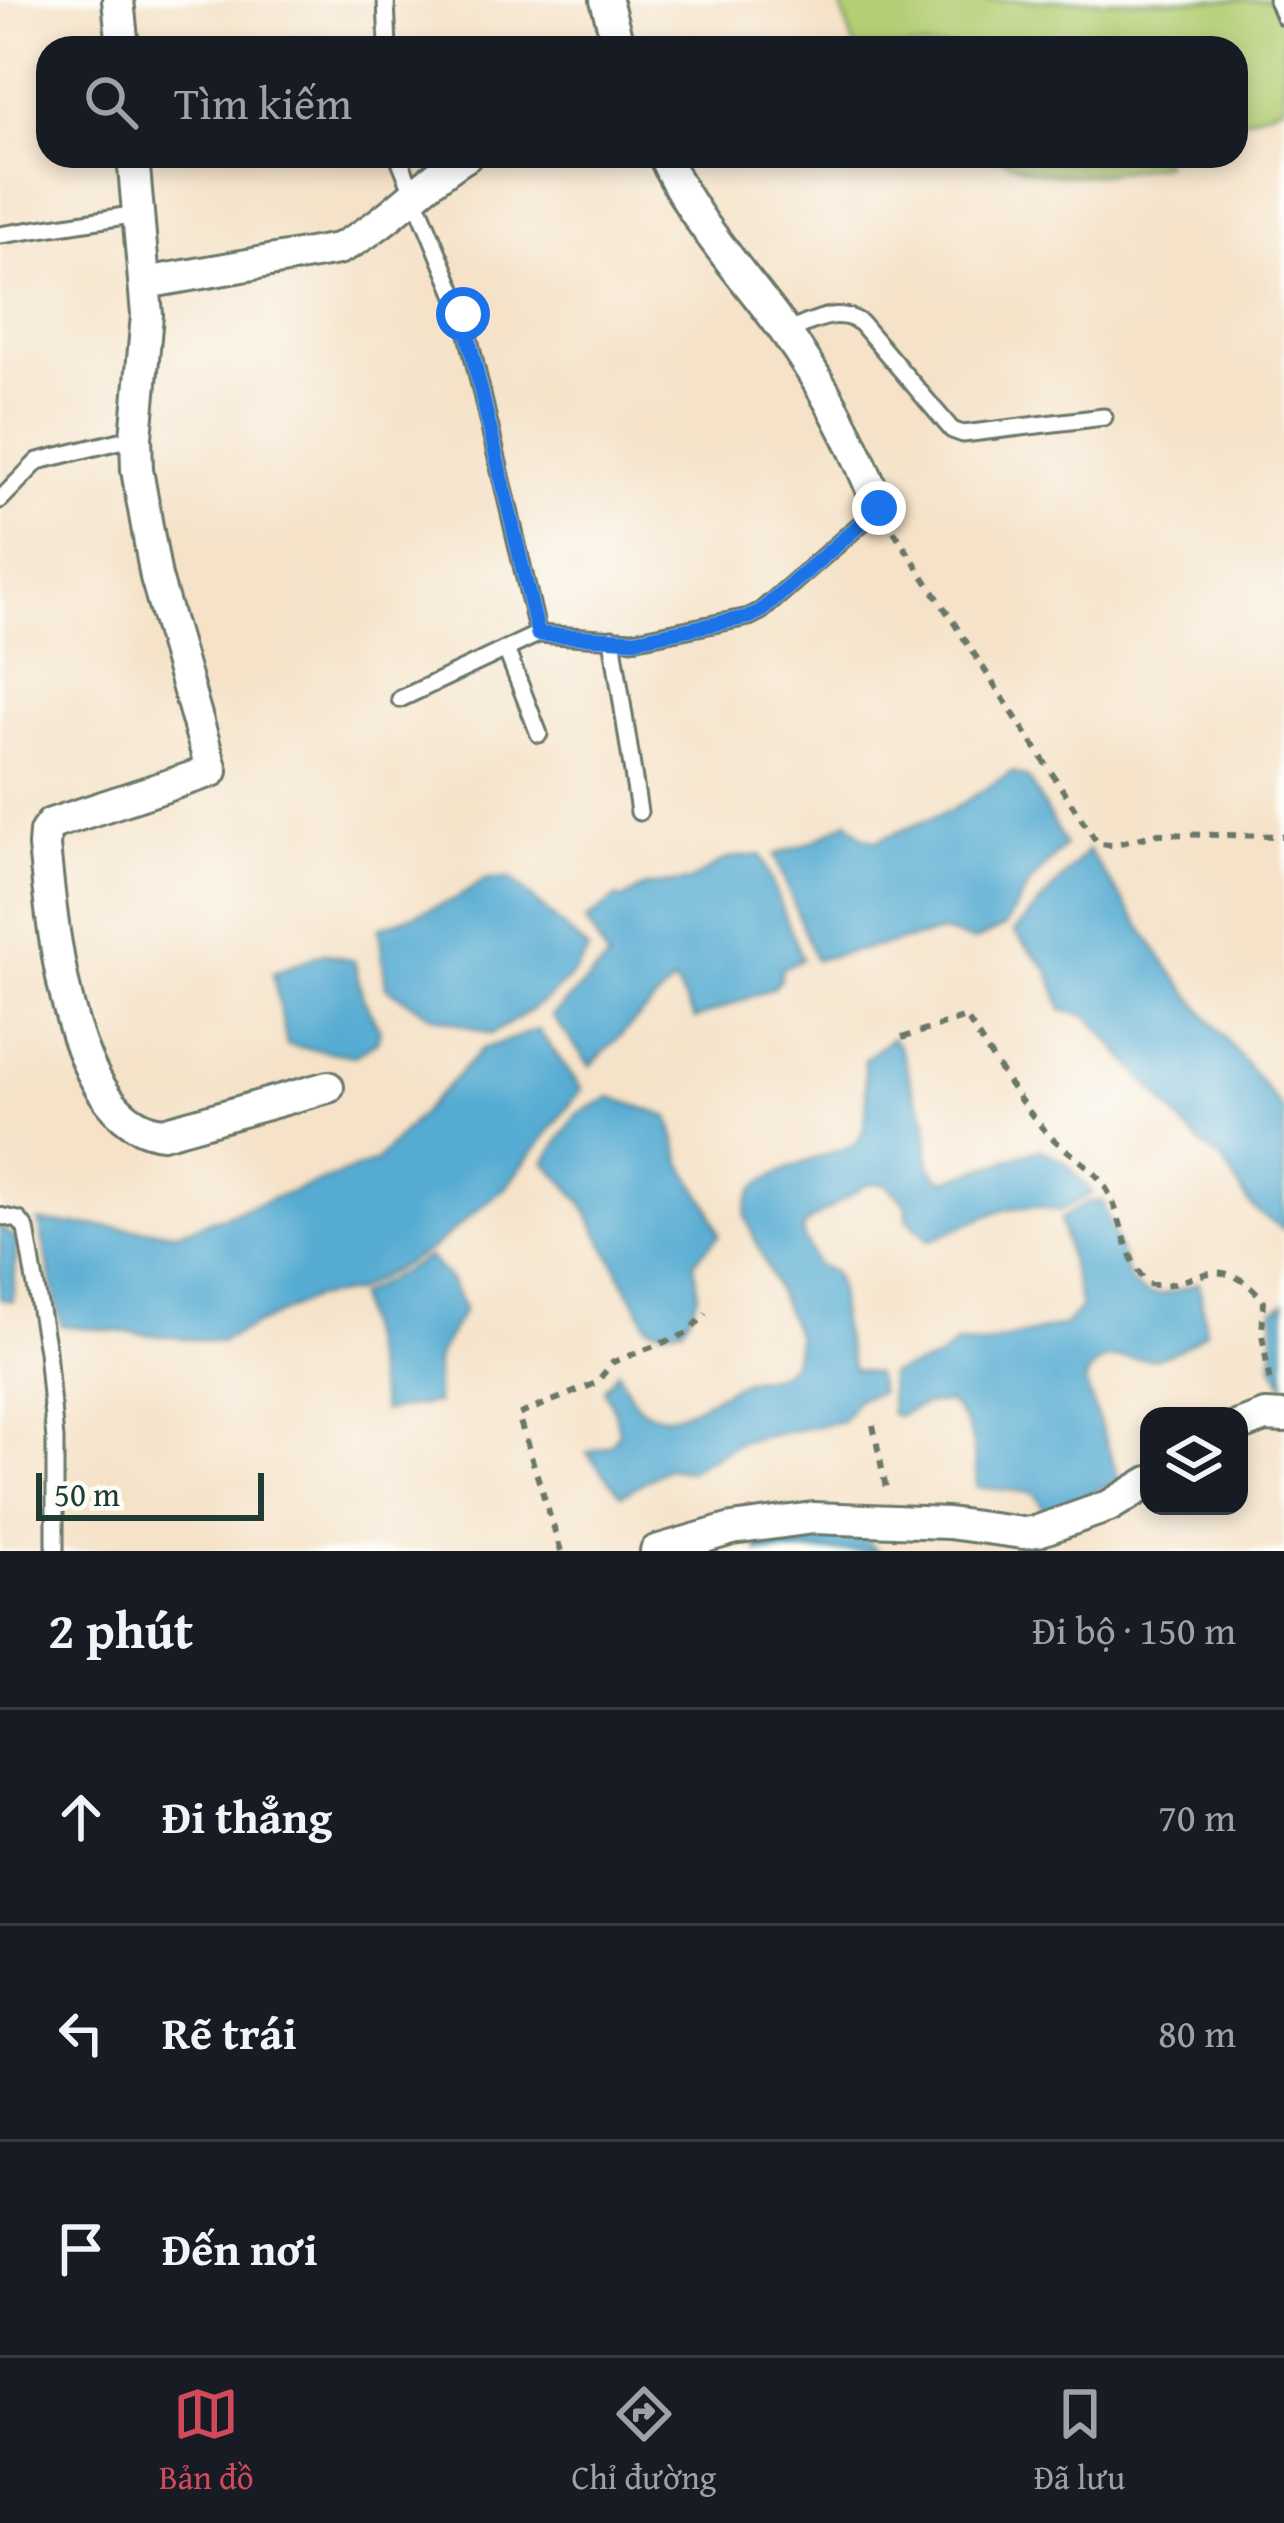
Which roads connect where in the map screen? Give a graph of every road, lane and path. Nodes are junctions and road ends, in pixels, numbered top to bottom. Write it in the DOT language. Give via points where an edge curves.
graph roads {
  1 [pos="118,0"];
  2 [pos="386,0"];
  3 [pos="606,0"];
  4 [pos="1277,0"];
  5 [pos="1284,17"];
  6 [pos="122,36"];
  7 [pos="388,36"];
  8 [pos="616,36"];
  9 [pos="134,168"];
  10 [pos="403,168"];
  11 [pos="448,168"];
  12 [pos="670,168"];
  13 [pos="412,193"];
  14 [pos="138,214"];
  15 [pos="0,236"];
  16 [pos="145,283"];
  17 [pos="786,332"];
  18 [pos="1104,417"];
  19 [pos="136,437"];
  20 [pos="0,500"];
  21 [pos="879,508"];
  22 [pos="538,634"];
  23 [pos="612,638"];
  24 [pos="506,649"];
  25 [pos="400,698"];
  26 [pos="539,734"];
  27 [pos="639,812"];
  28 [pos="1284,836"];
  29 [pos="902,1038"];
  30 [pos="328,1087"];
  31 [pos="0,1216"];
  32 [pos="706,1313"];
  33 [pos="1280,1417"];
  34 [pos="1248,1424"];
  35 [pos="873,1425"];
  36 [pos="1140,1487"];
  37 [pos="893,1520"];
  38 [pos="55,1551"];
  39 [pos="561,1551"];
  40 [pos="656,1551"];
  1 -- 6 [label="street"];
  2 -- 7 [label="lane"];
  3 -- 8 [label="street"];
  4 -- 5 [label="lane"];
  9 -- 14 [label="street"];
  10 -- 13 [label="lane"];
  11 -- 13 [label="street"];
  12 -- 17 [label="street" via="694,212"];
  13 -- 16 [label="street" via="338,249"];
  13 -- 22 [label="lane" via="463,314"];
  14 -- 15 [label="lane"];
  14 -- 16 [label="street"];
  16 -- 19 [label="street"];
  17 -- 18 [label="lane" via="848,314 963,434"];
  17 -- 21 [label="street" via="845,429"];
  19 -- 20 [label="lane" via="38,460"];
  19 -- 30 [label="street" via="157,577 212,771 45,832 66,998 100,1093 148,1131"];
  21 -- 23 [label="lane" via="761,611 661,637"];
  21 -- 28 [label="path" via="1098,844 1158,834"];
  22 -- 23 [label="lane"];
  22 -- 24 [label="lane"];
  23 -- 27 [label="lane"];
  24 -- 25 [label="lane"];
  24 -- 26 [label="lane"];
  29 -- 33 [label="path" via="966,1016 1028,1111 1101,1181 1148,1284 1210,1272 1254,1290 1264,1301 1265,1362"];
  31 -- 38 [label="lane" via="26,1229 47,1351"];
  32 -- 39 [label="path" via="688,1333 613,1362 596,1383 518,1415"];
  33 -- 34 [label="street"];
  35 -- 37 [label="path"];
  36 -- 37 [label="street" via="1038,1532"];
  37 -- 40 [label="street" via="813,1518 731,1529"];
}
